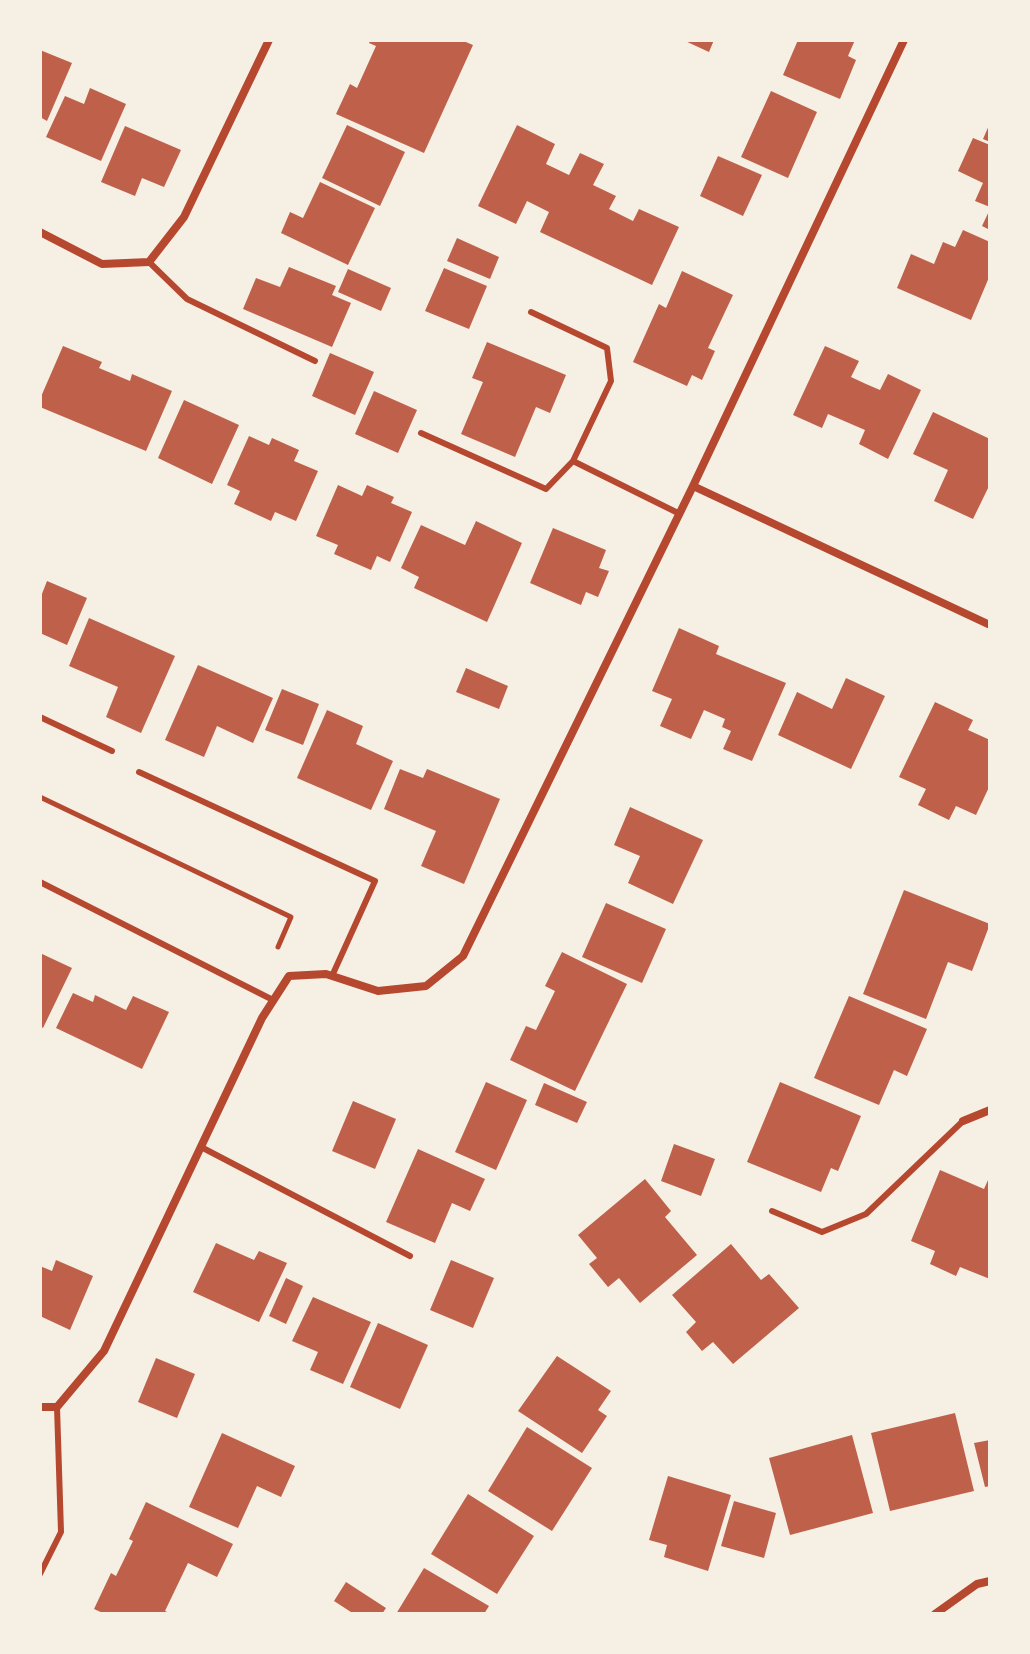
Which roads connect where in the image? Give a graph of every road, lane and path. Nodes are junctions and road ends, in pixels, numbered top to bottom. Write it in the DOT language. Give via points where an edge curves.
graph roads {
  1 [pos="269,40"];
  2 [pos="904,40"];
  3 [pos="40,232"];
  4 [pos="149,262"];
  5 [pos="531,312"];
  6 [pos="315,361"];
  7 [pos="421,433"];
  8 [pos="573,461"];
  9 [pos="693,486"];
  10 [pos="680,514"];
  11 [pos="990,625"];
  12 [pos="40,717"];
  13 [pos="112,751"];
  14 [pos="139,772"];
  15 [pos="40,797"];
  16 [pos="40,882"];
  17 [pos="289,976"];
  18 [pos="332,976"];
  19 [pos="273,1000"];
  20 [pos="990,1110"];
  21 [pos="963,1121"];
  22 [pos="201,1147"];
  23 [pos="772,1211"];
  24 [pos="410,1256"];
  25 [pos="40,1407"];
  26 [pos="57,1407"];
  27 [pos="40,1574"];
  28 [pos="990,1581"];
  29 [pos="935,1614"];
  1 -- 4 [label="street" via="184,217"];
  2 -- 9 [label="street"];
  3 -- 4 [label="street" via="102,264"];
  4 -- 6 [label="lane" via="187,299"];
  5 -- 8 [label="lane" via="607,348 611,381"];
  7 -- 8 [label="lane" via="546,489"];
  8 -- 10 [label="lane"];
  9 -- 10 [label="street"];
  9 -- 11 [label="street"];
  10 -- 18 [label="street" via="463,956 426,986 378,991"];
  12 -- 13 [label="lane"];
  14 -- 18 [label="lane" via="375,881"];
  15 -- 17 [label="path" via="291,917 275,955"];
  16 -- 19 [label="lane"];
  17 -- 18 [label="street"];
  17 -- 19 [label="street"];
  19 -- 22 [label="street"];
  20 -- 21 [label="street"];
  21 -- 23 [label="lane" via="866,1214 822,1232"];
  22 -- 24 [label="lane"];
  22 -- 26 [label="street" via="104,1351"];
  25 -- 26 [label="street"];
  26 -- 27 [label="lane" via="61,1532"];
  28 -- 29 [label="street" via="977,1584"];
}
